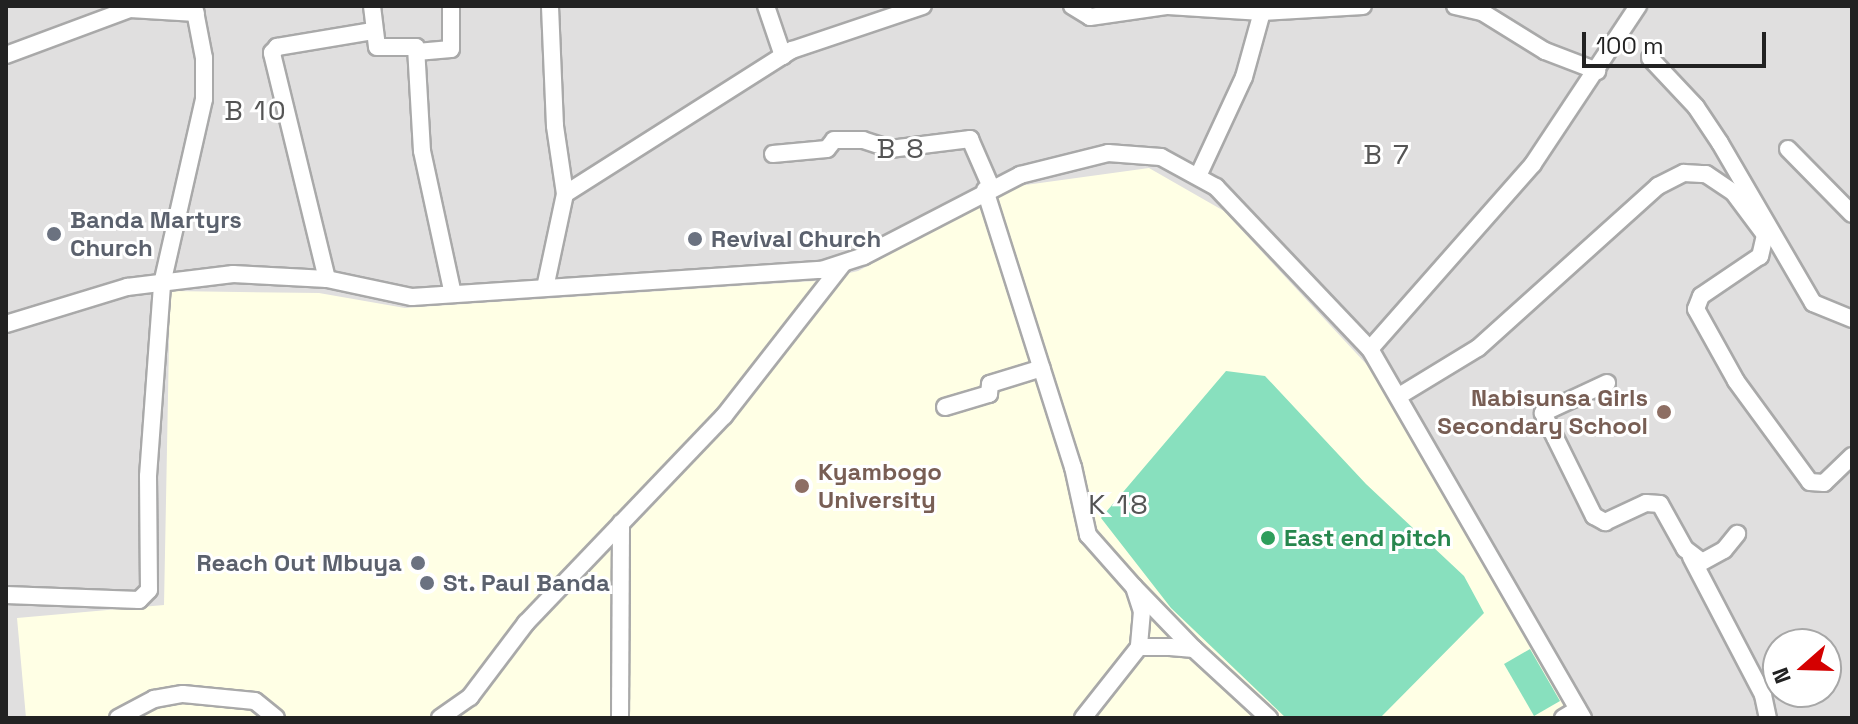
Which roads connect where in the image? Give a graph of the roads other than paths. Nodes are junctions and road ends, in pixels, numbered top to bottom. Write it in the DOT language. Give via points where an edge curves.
graph roads {
  1 [pos="372,6"];
  2 [pos="451,6"];
  3 [pos="550,6"];
  4 [pos="766,6"];
  5 [pos="923,6"];
  6 [pos="1072,6"];
  7 [pos="1167,6"];
  8 [pos="1363,6"];
  9 [pos="1455,6"];
  10 [pos="1638,6"];
  11 [pos="195,10"];
  12 [pos="1273,10"];
  13 [pos="373,31"];
  14 [pos="417,52"];
  15 [pos="6,55"];
  16 [pos="783,56"];
  17 [pos="1650,58"];
  18 [pos="1597,71"];
  19 [pos="1788,149"];
  20 [pos="773,154"];
  21 [pos="1199,174"];
  22 [pos="988,188"];
  23 [pos="565,194"];
  24 [pos="1852,214"];
  25 [pos="842,265"];
  26 [pos="327,279"];
  27 [pos="162,284"];
  28 [pos="545,288"];
  29 [pos="453,294"];
  30 [pos="1852,319"];
  31 [pos="6,324"];
  32 [pos="1370,349"];
  33 [pos="1042,368"];
  34 [pos="1607,383"];
  35 [pos="1399,396"];
  36 [pos="945,407"];
  37 [pos="1852,456"];
  38 [pos="621,523"];
  39 [pos="1737,534"];
  40 [pos="1691,557"];
  41 [pos="1134,587"];
  42 [pos="6,595"];
  43 [pos="1139,647"];
  44 [pos="1194,649"];
  45 [pos="1580,713"];
  46 [pos="118,718"];
  47 [pos="276,718"];
  48 [pos="440,718"];
  49 [pos="620,718"];
  50 [pos="1083,718"];
  51 [pos="1269,718"];
  52 [pos="1563,718"];
  53 [pos="1768,718"];
  1 -- 13 [label="street"];
  2 -- 14 [label="street" via="451,49"];
  3 -- 23 [label="street" via="555,126"];
  4 -- 16 [label="street"];
  5 -- 16 [label="street"];
  6 -- 7 [label="street" via="1090,17"];
  7 -- 12 [label="street"];
  8 -- 12 [label="street"];
  9 -- 18 [label="street" via="1482,12 1545,51"];
  10 -- 18 [label="street"];
  11 -- 15 [label="street" via="130,9"];
  11 -- 27 [label="street" via="204,58 204,99"];
  12 -- 21 [label="street"];
  13 -- 14 [label="street" via="377,47 413,44"];
  13 -- 26 [label="street" via="283,46 272,53"];
  14 -- 29 [label="street" via="422,151"];
  16 -- 23 [label="street"];
  17 -- 30 [label="street" via="1696,107 1720,143 1813,303"];
  18 -- 32 [label="street" via="1533,164"];
  19 -- 24 [label="street"];
  20 -- 22 [label="street" via="827,149 834,140 863,140 890,149 970,139"];
  21 -- 22 [label="street" via="1161,157 1121,152 1060,162"];
  21 -- 32 [label="street" via="1252,222"];
  22 -- 25 [label="street"];
  22 -- 33 [label="street"];
  23 -- 28 [label="street"];
  25 -- 28 [label="street" via="776,275"];
  25 -- 38 [label="street" via="724,416"];
  26 -- 27 [label="street" via="233,274"];
  26 -- 29 [label="street" via="412,297"];
  27 -- 31 [label="street" via="91,296"];
  27 -- 42 [label="street" via="148,476 147,594 139,600"];
  28 -- 29 [label="street"];
  32 -- 35 [label="street"];
  33 -- 36 [label="street" via="990,384 989,394"];
  33 -- 41 [label="street" via="1088,535"];
  34 -- 40 [label="street" via="1543,413 1564,458 1594,516 1605,522 1646,503 1660,504"];
  35 -- 37 [label="street" via="1478,348 1658,186 1684,173 1706,174 1733,192 1765,235 1760,256 1701,296 1696,309 1736,381 1810,482 1824,483"];
  35 -- 45 [label="street"];
  38 -- 48 [label="street" via="526,623 470,697"];
  38 -- 49 [label="street"];
  39 -- 40 [label="street" via="1709,561"];
  40 -- 53 [label="street" via="1763,695"];
  41 -- 43 [label="street" via="1142,611"];
  41 -- 44 [label="street"];
  43 -- 44 [label="street"];
  43 -- 50 [label="street"];
  44 -- 51 [label="street"];
  45 -- 52 [label="street"];
  46 -- 47 [label="street" via="154,699 183,694 255,701"];
}
